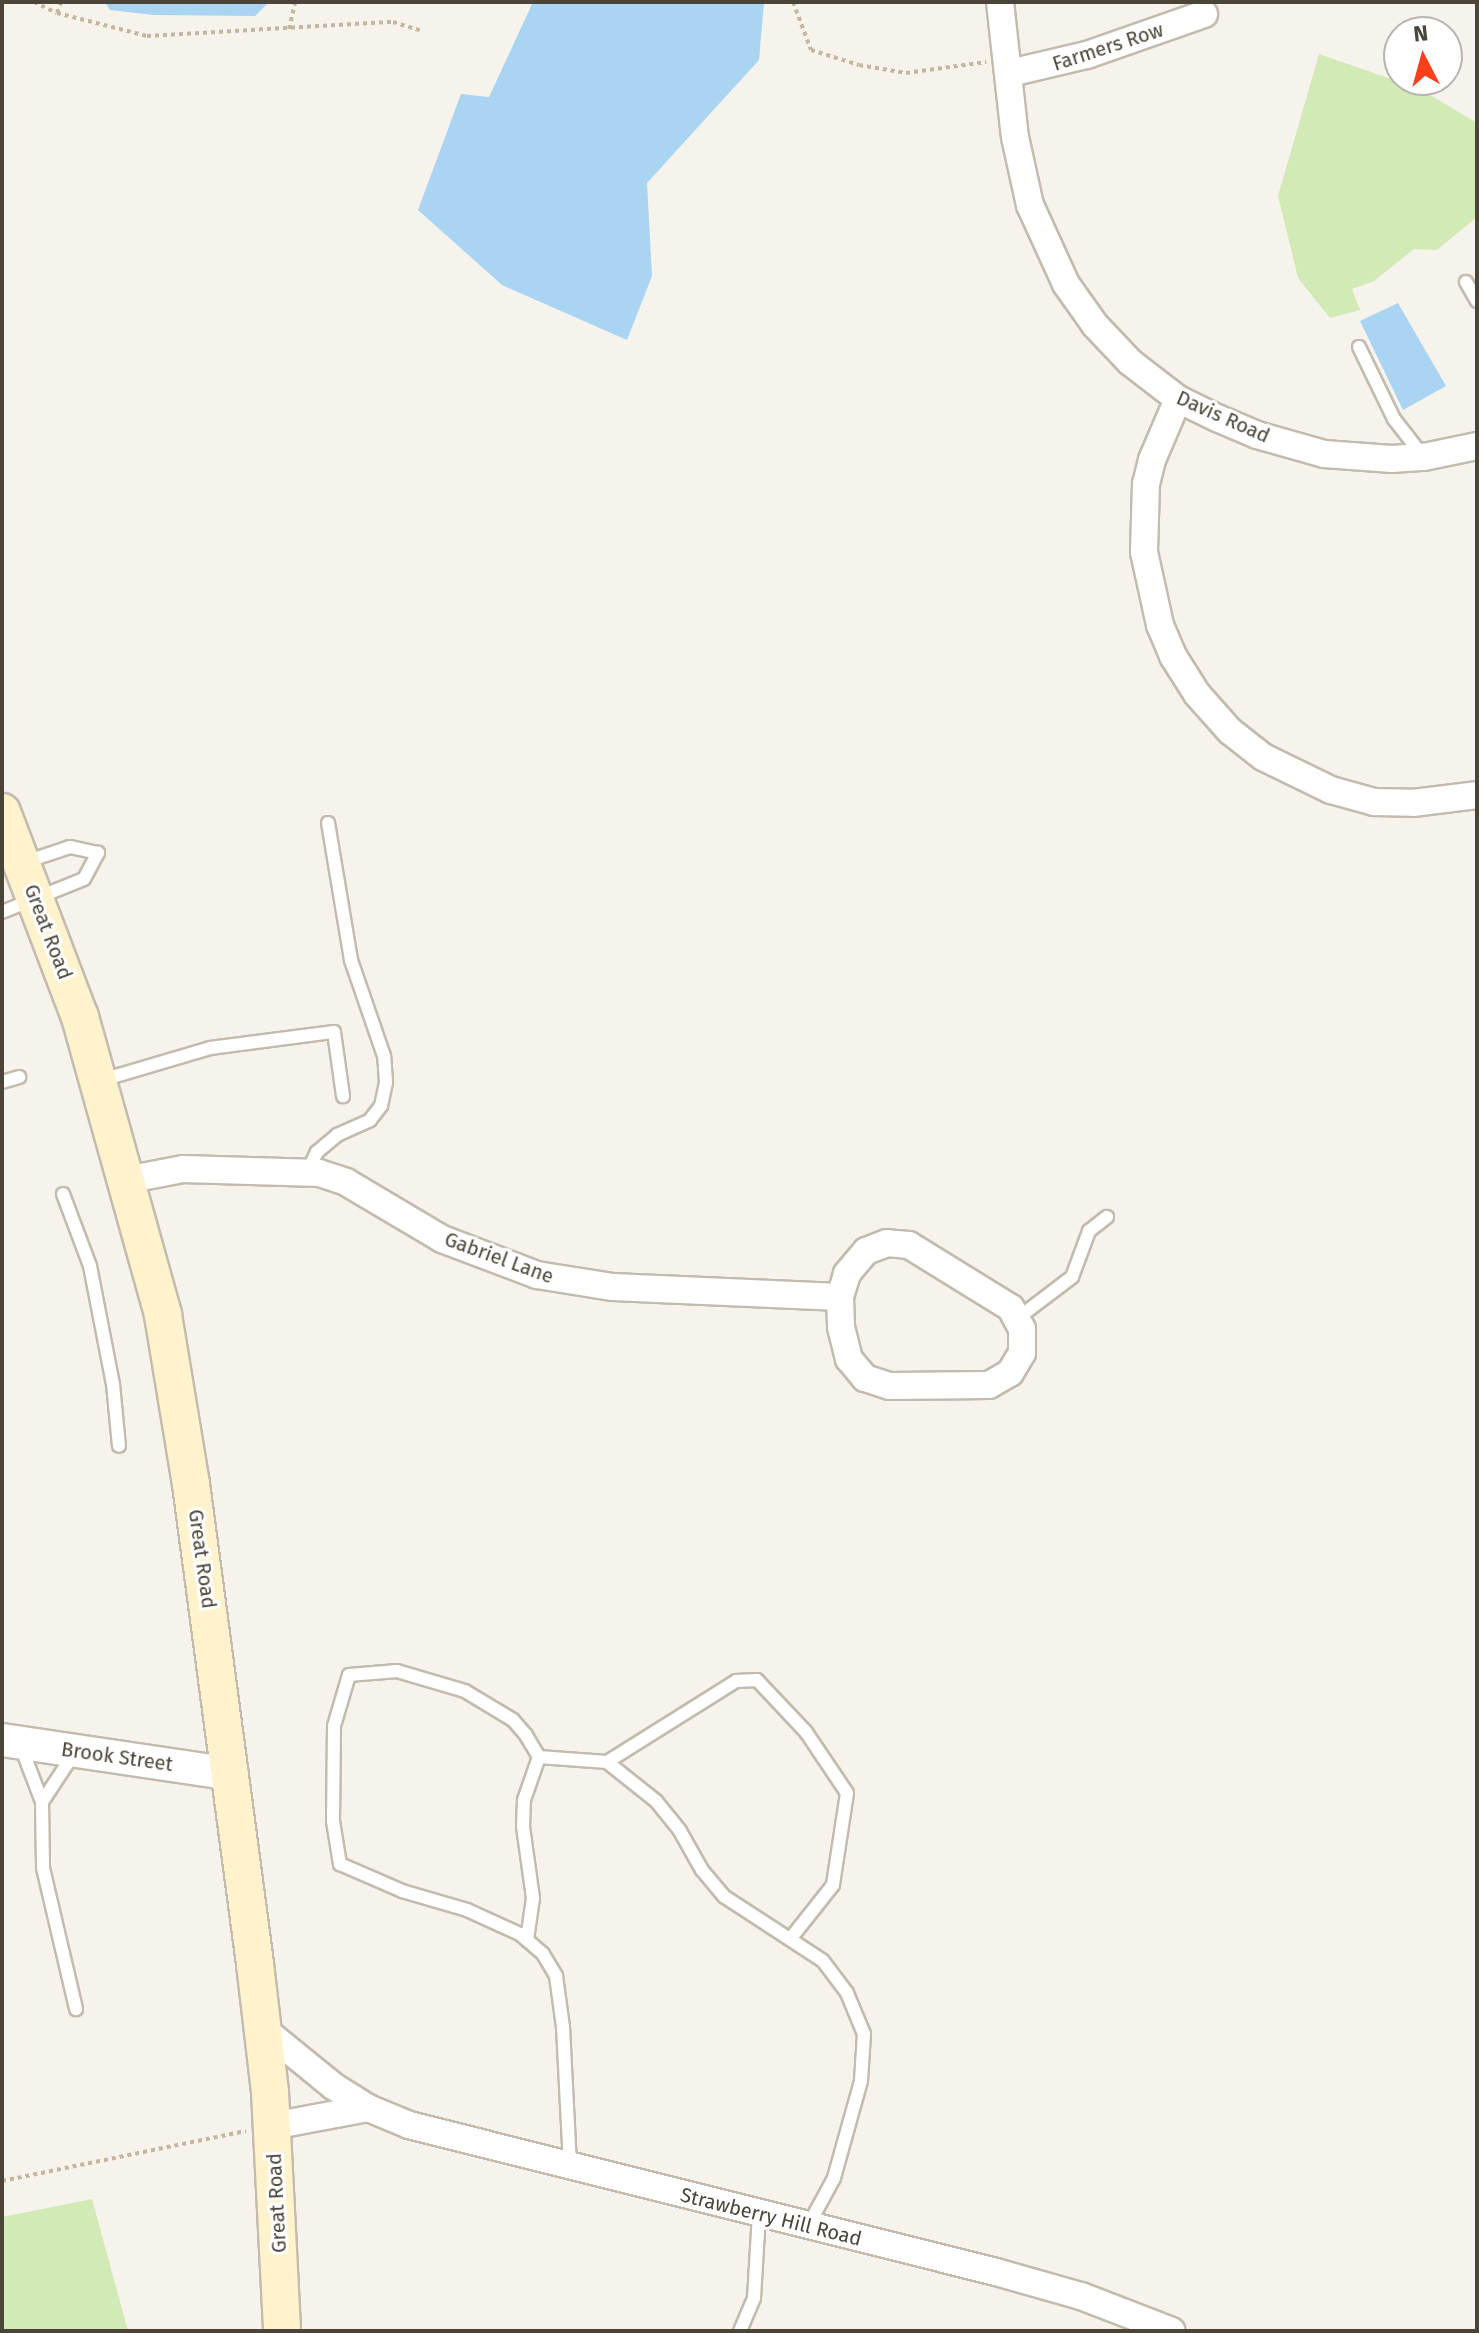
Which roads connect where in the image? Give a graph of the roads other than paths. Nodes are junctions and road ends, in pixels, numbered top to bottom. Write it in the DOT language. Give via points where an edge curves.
graph roads {
  1 [pos="1000,2"];
  2 [pos="1204,14"];
  3 [pos="1009,66"];
  4 [pos="1466,282"];
  5 [pos="1477,301"];
  6 [pos="1359,347"];
  7 [pos="1178,399"];
  8 [pos="1477,446"];
  9 [pos="1424,457"];
  10 [pos="1477,795"];
  11 [pos="2,812"];
  12 [pos="328,823"];
  13 [pos="22,863"];
  14 [pos="36,899"];
  15 [pos="2,912"];
  16 [pos="19,1077"];
  17 [pos="99,1081"];
  18 [pos="2,1082"];
  19 [pos="343,1096"];
  20 [pos="308,1171"];
  21 [pos="126,1180"];
  22 [pos="63,1194"];
  23 [pos="1107,1217"];
  24 [pos="840,1297"];
  25 [pos="1018,1318"];
  26 [pos="119,1446"];
  27 [pos="11,1741"];
  28 [pos="76,1750"];
  29 [pos="539,1757"];
  30 [pos="607,1762"];
  31 [pos="231,1774"];
  32 [pos="42,1802"];
  33 [pos="791,1938"];
  34 [pos="527,1940"];
  35 [pos="76,2009"];
  36 [pos="262,2028"];
  37 [pos="368,2108"];
  38 [pos="272,2126"];
  39 [pos="570,2165"];
  40 [pos="759,2214"];
  41 [pos="808,2226"];
  42 [pos="282,2331"];
  43 [pos="740,2331"];
  44 [pos="1172,2331"];
  1 -- 3 [label="street, Davis Road"];
  2 -- 3 [label="street, Farmers Row" via="1087,55"];
  3 -- 7 [label="street, Davis Road" via="1022,177 1043,242 1095,325 1130,362"];
  4 -- 5 [label="lane"];
  6 -- 9 [label="lane" via="1394,419"];
  7 -- 9 [label="street, Davis Road" via="1257,435 1324,454"];
  7 -- 10 [label="street" via="1146,484 1144,552 1160,625 1197,694 1263,757 1331,790 1400,803"];
  8 -- 9 [label="street, Davis Road"];
  11 -- 13 [label="main road, Great Road"];
  12 -- 20 [label="lane" via="351,960 384,1056 386,1082 381,1106 370,1120 337,1135 317,1152"];
  13 -- 14 [label="main road, Great Road"];
  13 -- 14 [label="lane" via="70,847 98,853 84,879"];
  14 -- 15 [label="lane"];
  14 -- 17 [label="main road, Great Road"];
  16 -- 18 [label="lane"];
  17 -- 19 [label="lane" via="210,1048 334,1032"];
  17 -- 21 [label="main road, Great Road"];
  20 -- 21 [label="street, Gabriel Lane" via="183,1169"];
  20 -- 24 [label="street, Gabriel Lane" via="346,1182 480,1256 564,1281 632,1289"];
  21 -- 31 [label="main road, Great Road" via="163,1315"];
  22 -- 26 [label="lane" via="90,1266"];
  23 -- 25 [label="lane" via="1089,1231 1072,1277"];
  24 -- 25 [label="street" via="844,1279 862,1254 881,1244 898,1243 919,1250 1001,1301"];
  24 -- 25 [label="street" via="849,1359 865,1378 890,1386 962,1388 1000,1380 1022,1353"];
  27 -- 28 [label="street, Brook Street"];
  27 -- 32 [label="lane"];
  28 -- 31 [label="street, Brook Street"];
  28 -- 32 [label="lane"];
  29 -- 30 [label="lane"];
  29 -- 34 [label="lane" via="524,1800 533,1898"];
  29 -- 34 [label="lane" via="513,1720 496,1707 465,1691 397,1671 349,1675 334,1726 333,1821 340,1864 402,1891 467,1910"];
  30 -- 33 [label="lane" via="656,1801 725,1897"];
  30 -- 33 [label="lane" via="736,1681 757,1680 806,1732 847,1793 833,1885"];
  31 -- 36 [label="main road, Great Road"];
  32 -- 35 [label="lane" via="43,1868"];
  33 -- 41 [label="lane" via="823,1961 847,1993 864,2034 861,2081 849,2134 834,2178"];
  34 -- 39 [label="lane" via="556,1976"];
  36 -- 37 [label="street, Strawberry Hill Road"];
  36 -- 38 [label="main road, Great Road"];
  37 -- 38 [label="street"];
  37 -- 39 [label="street, Strawberry Hill Road" via="409,2125"];
  38 -- 42 [label="main road, Great Road"];
  39 -- 40 [label="street, Strawberry Hill Road"];
  40 -- 41 [label="street, Strawberry Hill Road"];
  40 -- 43 [label="lane" via="754,2298"];
  41 -- 44 [label="street, Strawberry Hill Road" via="1081,2296"];
}
